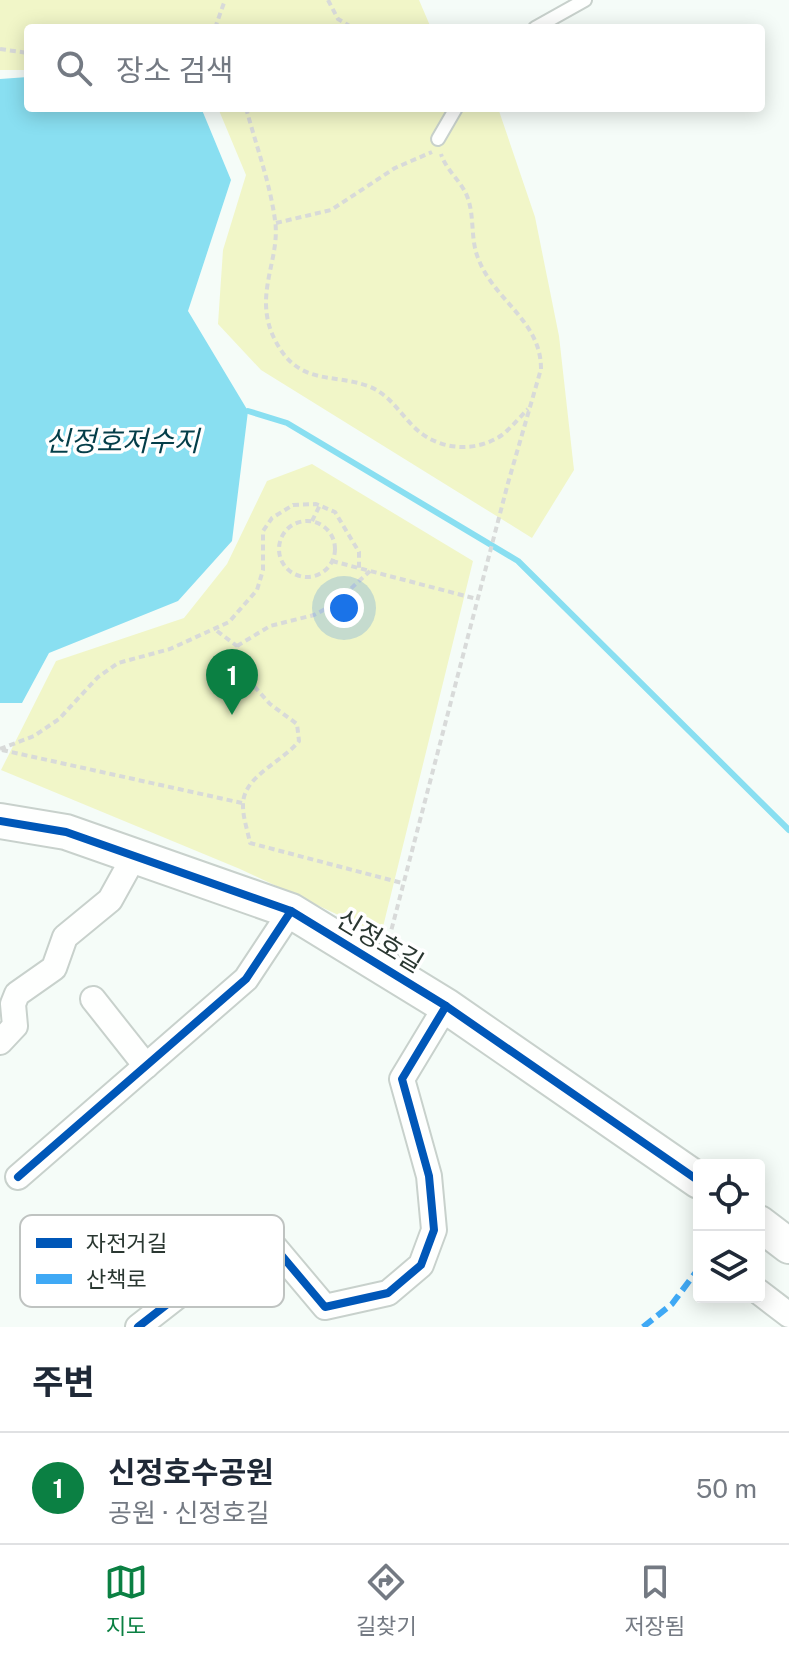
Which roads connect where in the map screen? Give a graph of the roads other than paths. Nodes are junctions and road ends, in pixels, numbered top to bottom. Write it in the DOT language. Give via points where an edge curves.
graph roads {
  1 [pos="585,0"];
  2 [pos="542,24"];
  3 [pos="454,112"];
  4 [pos="438,139"];
  5 [pos="0,821"];
  6 [pos="136,853"];
  7 [pos="291,911"];
  8 [pos="93,999"];
  9 [pos="446,1006"];
  10 [pos="0,1042"];
  11 [pos="146,1066"];
  12 [pos="18,1177"];
  13 [pos="693,1177"];
  14 [pos="765,1228"];
  15 [pos="789,1246"];
  16 [pos="284,1258"];
  17 [pos="765,1297"];
  18 [pos="164,1307"];
  19 [pos="789,1315"];
  20 [pos="138,1327"];
  1 -- 2 [label="lane"];
  3 -- 4 [label="lane"];
  5 -- 6 [label="street, 신정호길" via="66,832"];
  6 -- 7 [label="street, 신정호길"];
  6 -- 10 [label="street" via="110,900 65,937 54,968 17,994 15,1026"];
  7 -- 9 [label="street, 신정호길"];
  7 -- 11 [label="street" via="246,979"];
  8 -- 11 [label="street"];
  9 -- 13 [label="street, 신정호길"];
  9 -- 16 [label="street" via="402,1079 430,1190 434,1230 421,1265 388,1293 325,1307"];
  11 -- 12 [label="street"];
  14 -- 15 [label="street"];
  17 -- 19 [label="street"];
  18 -- 20 [label="street"];
}
